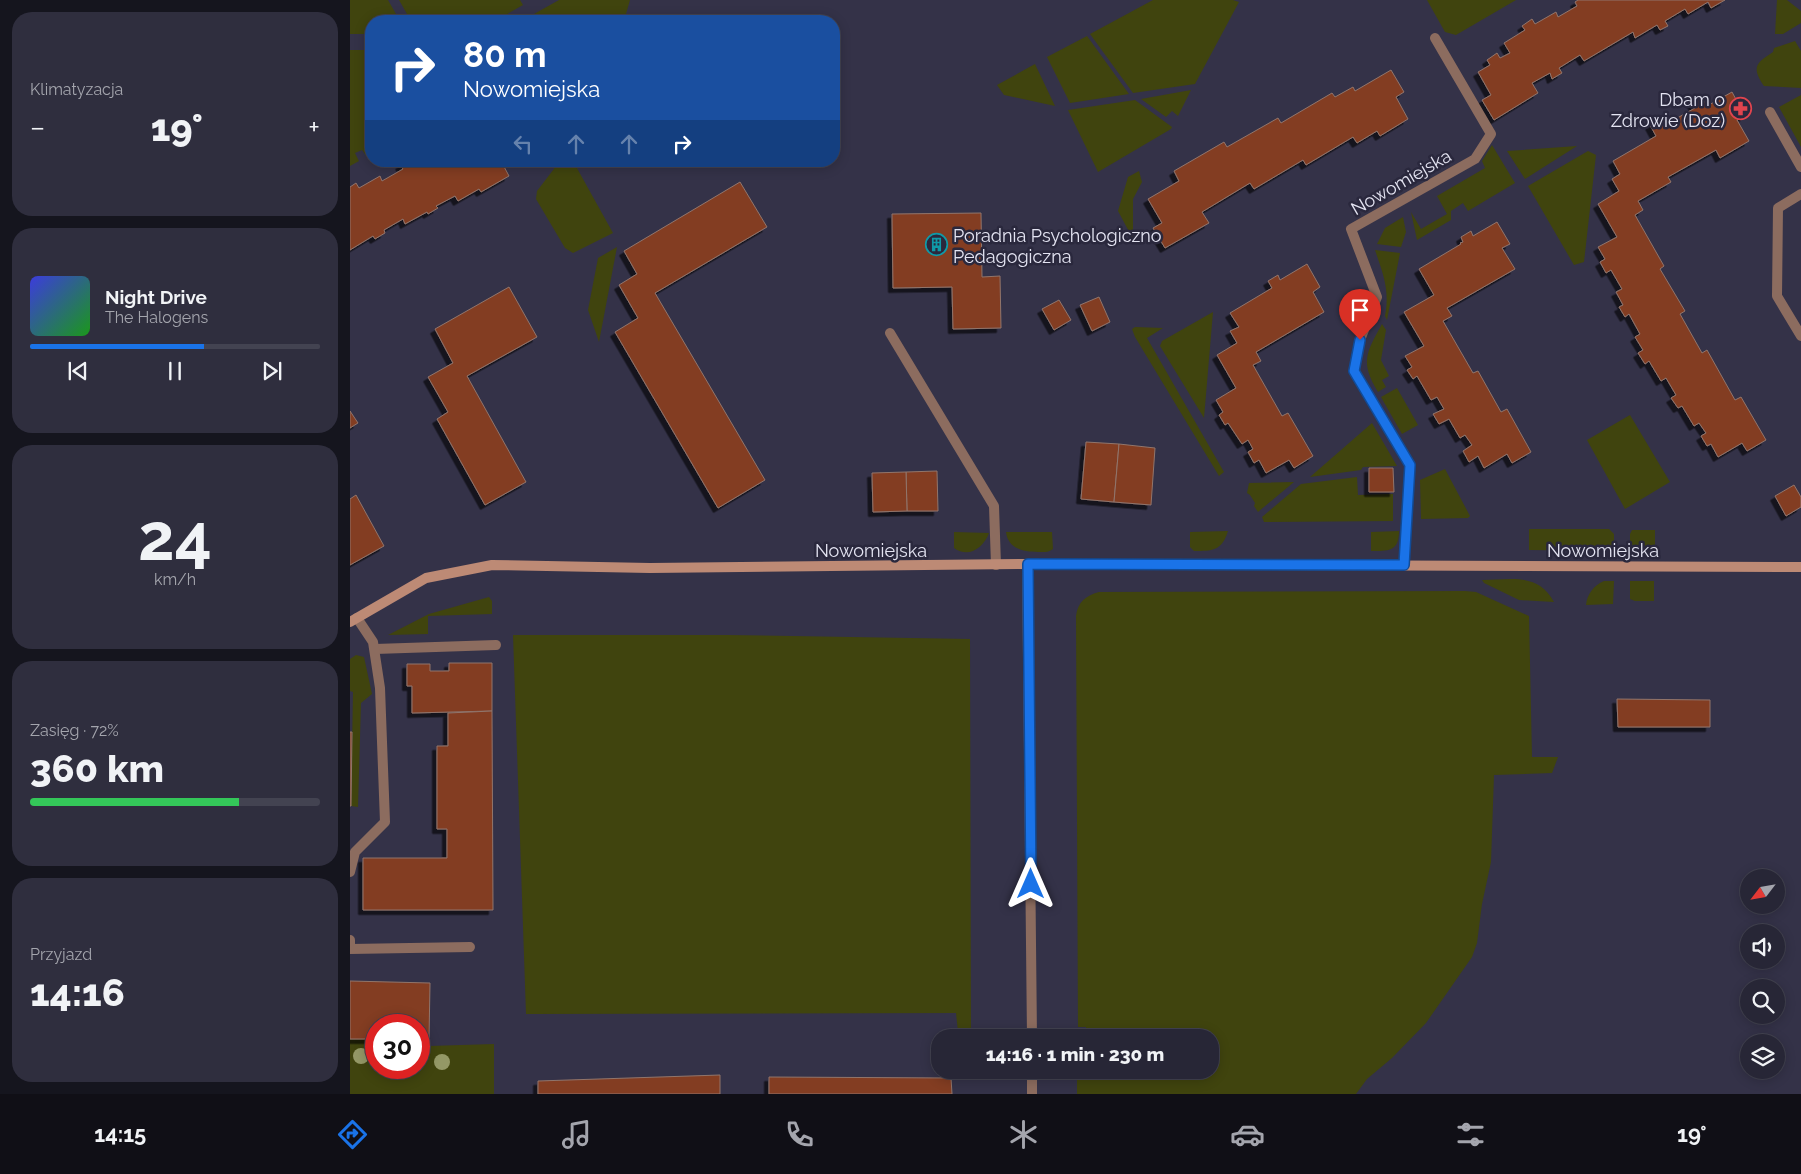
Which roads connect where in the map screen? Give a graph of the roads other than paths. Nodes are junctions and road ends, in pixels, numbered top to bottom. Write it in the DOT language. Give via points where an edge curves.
graph roads {
  1 [pos="1435,38"];
  2 [pos="1770,112"];
  3 [pos="1801,167"];
  4 [pos="1801,194"];
  5 [pos="890,332"];
  6 [pos="1801,336"];
  7 [pos="1028,564"];
  8 [pos="996,565"];
  9 [pos="1404,565"];
  10 [pos="1801,567"];
  11 [pos="353,620"];
  12 [pos="496,645"];
  13 [pos="375,649"];
  14 [pos="350,872"];
  15 [pos="350,940"];
  16 [pos="470,947"];
  17 [pos="1032,1029"];
  18 [pos="1032,1079"];
  19 [pos="1032,1094"];
  1 -- 9 [label="street, Nowomiejska" via="1491,134 1475,158 1351,229 1377,297 1360,340 1354,371 1410,465"];
  2 -- 3 [label="street"];
  4 -- 6 [label="street" via="1778,208 1777,296"];
  5 -- 8 [label="street" via="994,506"];
  7 -- 8 [label="street, Nowomiejska"];
  7 -- 9 [label="street, Nowomiejska"];
  7 -- 17 [label="street"];
  8 -- 11 [label="street, Nowomiejska" via="650,568 492,565 426,578"];
  9 -- 10 [label="street, Nowomiejska"];
  11 -- 13 [label="street" via="373,642"];
  12 -- 13 [label="street"];
  13 -- 14 [label="street" via="380,688 385,822 355,852"];
  15 -- 16 [label="street" via="350,949"];
  18 -- 19 [label="street"];
}
